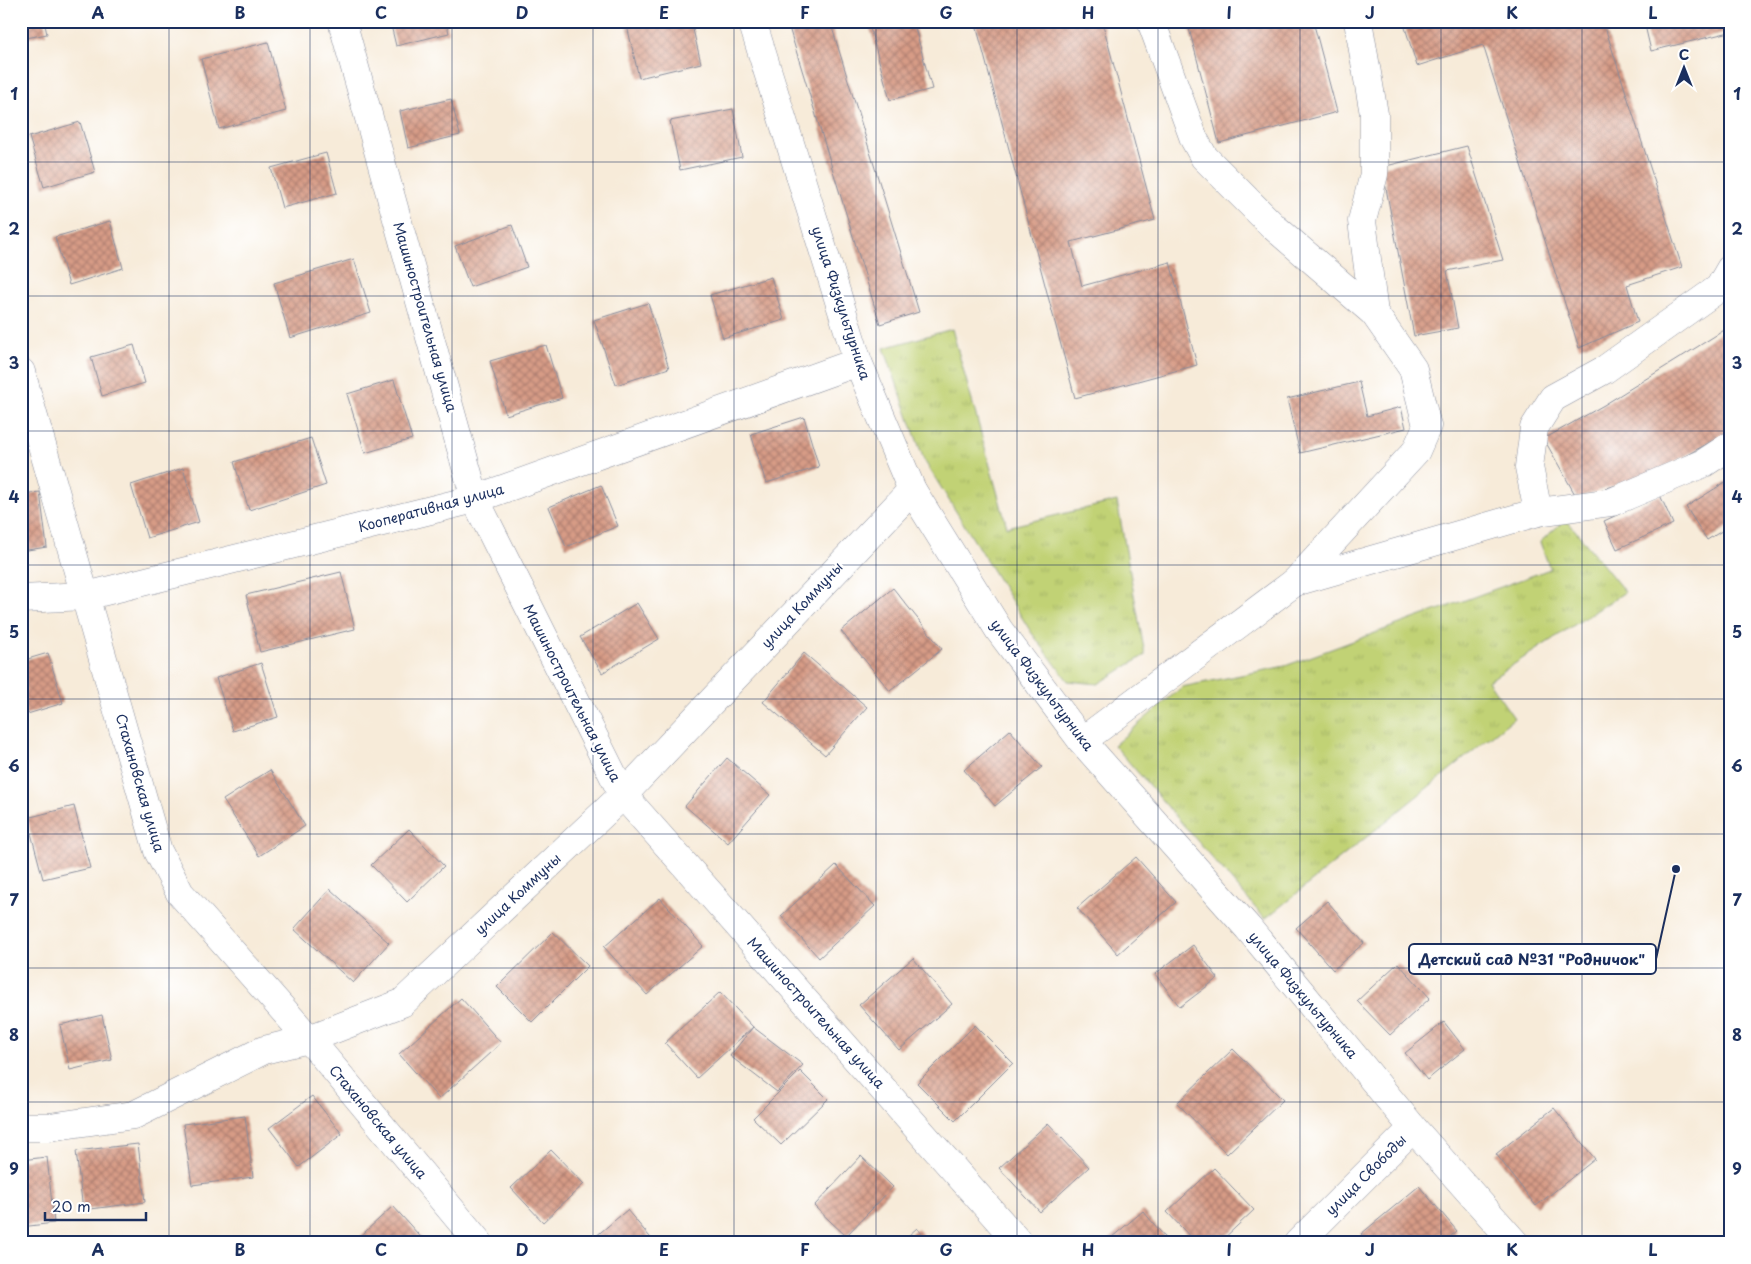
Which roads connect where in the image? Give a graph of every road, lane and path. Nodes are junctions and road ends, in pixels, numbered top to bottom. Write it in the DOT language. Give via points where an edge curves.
graph roads {
  1 [pos="342,21"];
  2 [pos="752,21"];
  3 [pos="1151,21"];
  4 [pos="1358,21"];
  5 [pos="1730,269"];
  6 [pos="1374,313"];
  7 [pos="858,362"];
  8 [pos="21,372"];
  9 [pos="1730,446"];
  10 [pos="912,490"];
  11 [pos="475,499"];
  12 [pos="1538,512"];
  13 [pos="1295,582"];
  14 [pos="86,596"];
  15 [pos="21,599"];
  16 [pos="1082,742"];
  17 [pos="623,795"];
  18 [pos="309,1039"];
  19 [pos="21,1127"];
  20 [pos="1413,1128"];
  21 [pos="479,1243"];
  22 [pos="1019,1243"];
  23 [pos="1298,1243"];
  24 [pos="1514,1243"];
  1 -- 11 [label="street, Машиностроительная улица"];
  2 -- 7 [label="street, улица Физкультурника"];
  3 -- 6 [label="street" via="1194,139 1204,157 1274,227"];
  4 -- 6 [label="street" via="1374,114 1374,174 1362,221"];
  5 -- 12 [label="street" via="1719,288 1604,370 1553,398 1534,428 1529,467"];
  6 -- 13 [label="street" via="1413,369 1426,426 1416,451"];
  7 -- 10 [label="street, улица Физкультурника"];
  7 -- 11 [label="street, Кооперативная улица"];
  8 -- 14 [label="street, Стахановская улица"];
  9 -- 12 [label="street" via="1704,463 1612,502"];
  10 -- 16 [label="street, улица Физкультурника" via="999,630"];
  10 -- 17 [label="street, улица Коммуны"];
  11 -- 14 [label="street, Кооперативная улица"];
  11 -- 17 [label="street, Машиностроительная улица"];
  12 -- 13 [label="street"];
  13 -- 16 [label="street"];
  14 -- 15 [label="street, Кооперативная улица"];
  14 -- 18 [label="street, Стахановская улица" via="158,851 180,893"];
  16 -- 20 [label="street, улица Физкультурника" via="1248,928"];
  17 -- 18 [label="street, улица Коммуны" via="402,1003"];
  17 -- 22 [label="street, Машиностроительная улица"];
  18 -- 19 [label="street, улица Коммуны" via="264,1050 134,1115 49,1127"];
  18 -- 21 [label="street, Стахановская улица"];
  20 -- 23 [label="street, улица Свободы"];
  20 -- 24 [label="street, улица Физкультурника"];
}
